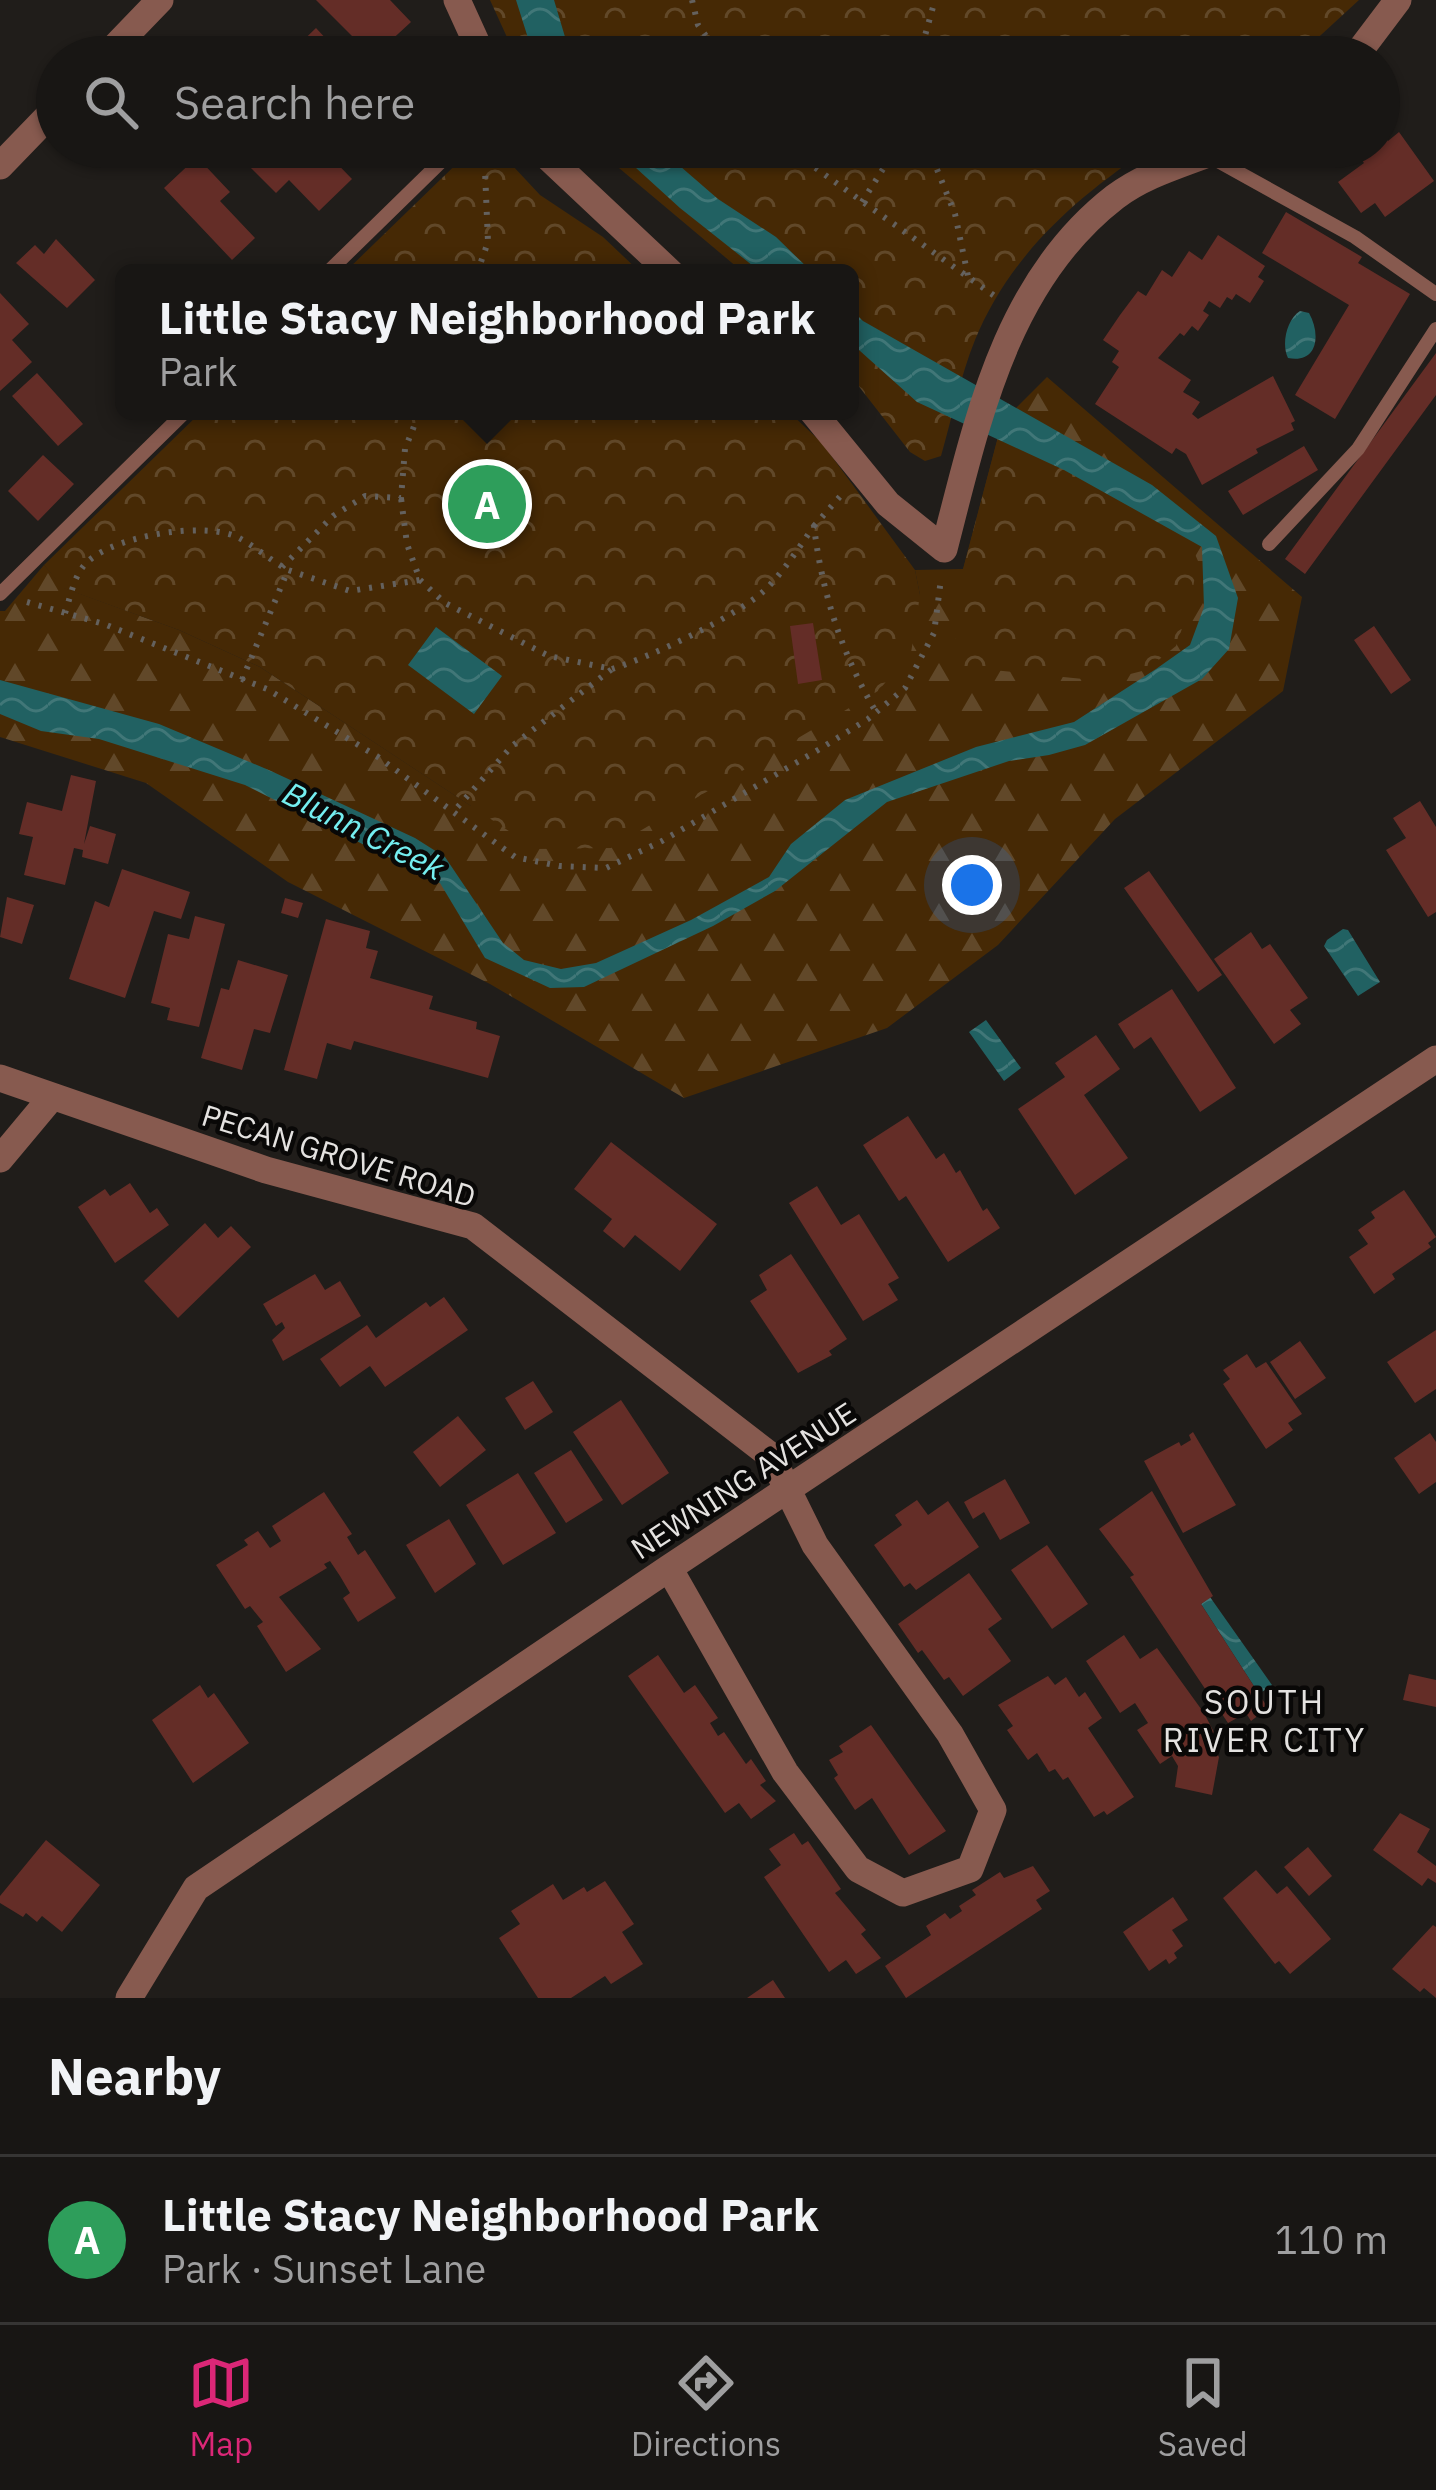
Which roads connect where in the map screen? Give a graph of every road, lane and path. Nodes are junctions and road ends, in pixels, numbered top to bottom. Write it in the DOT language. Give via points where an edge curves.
graph roads {
  1 [pos="160,0"];
  2 [pos="458,0"];
  3 [pos="692,0"];
  4 [pos="935,0"];
  5 [pos="1398,0"];
  6 [pos="125,36"];
  7 [pos="474,36"];
  8 [pos="706,36"];
  9 [pos="926,36"];
  10 [pos="1371,36"];
  11 [pos="36,129"];
  12 [pos="0,166"];
  13 [pos="434,168"];
  14 [pos="485,168"];
  15 [pos="559,168"];
  16 [pos="815,168"];
  17 [pos="884,168"];
  18 [pos="936,168"];
  19 [pos="1169,168"];
  20 [pos="1243,168"];
  21 [pos="862,202"];
  22 [pos="336,264"];
  23 [pos="480,264"];
  24 [pos="661,264"];
  25 [pos="969,279"];
  26 [pos="1436,294"];
  27 [pos="1019,312"];
  28 [pos="1436,329"];
  29 [pos="177,420"];
  30 [pos="416,420"];
  31 [pos="819,420"];
  32 [pos="861,472"];
  33 [pos="400,498"];
  34 [pos="814,526"];
  35 [pos="1269,544"];
  36 [pos="944,549"];
  37 [pos="285,568"];
  38 [pos="420,580"];
  39 [pos="0,594"];
  40 [pos="65,613"];
  41 [pos="612,669"];
  42 [pos="242,680"];
  43 [pos="876,712"];
  44 [pos="454,810"];
  45 [pos="1436,1059"];
  46 [pos="0,1078"];
  47 [pos="51,1099"];
  48 [pos="0,1159"];
  49 [pos="788,1491"];
  50 [pos="669,1568"];
  51 [pos="129,1998"];
  1 -- 6 [label="street"];
  2 -- 7 [label="street"];
  3 -- 8 [label="path"];
  4 -- 9 [label="path"];
  5 -- 10 [label="street"];
  11 -- 12 [label="street"];
  13 -- 22 [label="lane"];
  14 -- 23 [label="path" via="488,242"];
  15 -- 24 [label="street"];
  16 -- 21 [label="path"];
  17 -- 21 [label="path"];
  18 -- 25 [label="path"];
  19 -- 27 [label="street" via="1115,196 1074,236"];
  20 -- 26 [label="lane"];
  21 -- 25 [label="path"];
  25 -- 27 [label="path"];
  27 -- 36 [label="street" via="975,430"];
  28 -- 35 [label="lane" via="1358,448"];
  29 -- 39 [label="lane"];
  30 -- 33 [label="path"];
  31 -- 32 [label="street"];
  32 -- 34 [label="path"];
  32 -- 36 [label="street"];
  33 -- 37 [label="path" via="365,496 333,516"];
  33 -- 38 [label="path"];
  34 -- 41 [label="path" via="767,590 647,658"];
  34 -- 43 [label="path" via="848,665"];
  36 -- 43 [label="path" via="934,633 904,688"];
  37 -- 38 [label="path" via="350,591"];
  37 -- 40 [label="path" via="238,536 150,535 109,546 82,568"];
  37 -- 42 [label="path"];
  38 -- 41 [label="path" via="445,603 549,656"];
  39 -- 40 [label="path"];
  40 -- 42 [label="path"];
  41 -- 44 [label="path" via="512,746"];
  42 -- 44 [label="path"];
  43 -- 44 [label="path" via="607,868 514,857"];
  45 -- 49 [label="street, NEWNING AVENUE"];
  46 -- 47 [label="street, PECAN GROVE ROAD"];
  47 -- 48 [label="street"];
  47 -- 49 [label="street, PECAN GROVE ROAD" via="472,1226 771,1456"];
  49 -- 50 [label="street, NEWNING AVENUE"];
  49 -- 50 [label="street, PECAN GROVE ROAD" via="815,1545 950,1734 993,1810 970,1869 903,1893 858,1869 785,1772"];
  50 -- 51 [label="street, NEWNING AVENUE" via="196,1888"];
}
